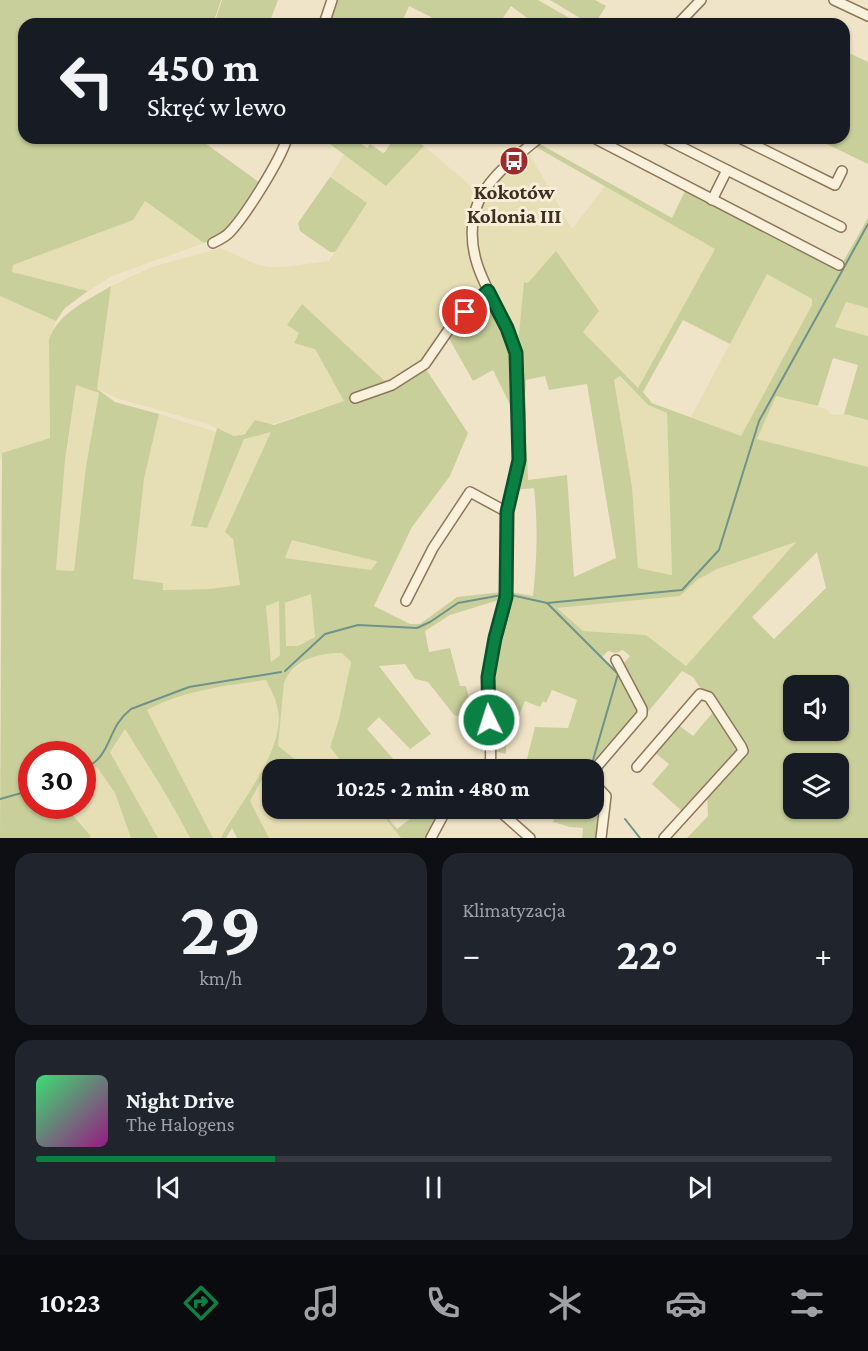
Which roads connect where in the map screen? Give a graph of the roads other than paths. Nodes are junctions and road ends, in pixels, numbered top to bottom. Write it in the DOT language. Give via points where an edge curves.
graph roads {
  1 [pos="332,0"];
  2 [pos="701,0"];
  3 [pos="834,0"];
  4 [pos="868,16"];
  5 [pos="326,18"];
  6 [pos="684,18"];
  7 [pos="285,144"];
  8 [pos="532,144"];
  9 [pos="605,144"];
  10 [pos="676,144"];
  11 [pos="752,144"];
  12 [pos="727,170"];
  13 [pos="842,171"];
  14 [pos="712,200"];
  15 [pos="841,227"];
  16 [pos="213,243"];
  17 [pos="839,265"];
  18 [pos="488,291"];
  19 [pos="356,398"];
  20 [pos="507,512"];
  21 [pos="406,602"];
  22 [pos="616,660"];
  23 [pos="491,759"];
  24 [pos="603,759"];
  25 [pos="637,767"];
  26 [pos="604,794"];
  27 [pos="604,813"];
  28 [pos="441,819"];
  29 [pos="508,819"];
  30 [pos="603,819"];
  31 [pos="431,838"];
  32 [pos="530,838"];
  33 [pos="601,838"];
  34 [pos="664,838"];
  1 -- 5 [label="street"];
  2 -- 6 [label="street"];
  3 -- 4 [label="street"];
  7 -- 16 [label="street" via="239,220 225,237"];
  8 -- 18 [label="street" via="495,177 476,208 473,244"];
  9 -- 14 [label="street"];
  10 -- 12 [label="street"];
  11 -- 13 [label="street" via="835,185"];
  12 -- 14 [label="street"];
  12 -- 15 [label="street"];
  14 -- 17 [label="street"];
  18 -- 19 [label="street" via="454,322 425,364 392,386"];
  18 -- 20 [label="street" via="514,344 518,367 519,460"];
  20 -- 21 [label="street" via="470,492 433,548"];
  20 -- 23 [label="street" via="506,597 488,677"];
  22 -- 24 [label="street" via="642,714"];
  25 -- 34 [label="street" via="700,694 709,697 741,746 742,751"];
  26 -- 27 [label="street"];
  28 -- 31 [label="street"];
  29 -- 32 [label="street"];
  30 -- 33 [label="street"];
}
